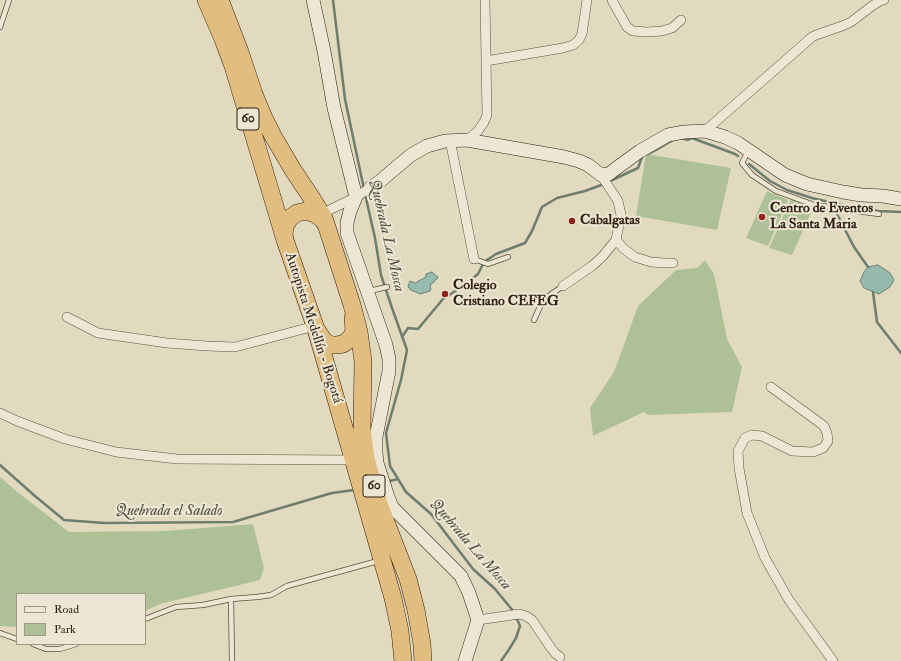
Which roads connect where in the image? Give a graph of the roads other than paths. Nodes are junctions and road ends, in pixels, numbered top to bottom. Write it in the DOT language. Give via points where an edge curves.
graph roads {
  1 [pos="9,0"];
  2 [pos="206,0"];
  3 [pos="220,0"];
  4 [pos="313,0"];
  5 [pos="485,0"];
  6 [pos="588,0"];
  7 [pos="612,0"];
  8 [pos="884,0"];
  9 [pos="869,4"];
  10 [pos="681,20"];
  11 [pos="0,27"];
  12 [pos="486,61"];
  13 [pos="705,131"];
  14 [pos="450,140"];
  15 [pos="467,140"];
  16 [pos="748,149"];
  17 [pos="604,180"];
  18 [pos="363,193"];
  19 [pos="901,199"];
  20 [pos="879,214"];
  21 [pos="324,220"];
  22 [pos="285,240"];
  23 [pos="616,240"];
  24 [pos="508,257"];
  25 [pos="474,259"];
  26 [pos="673,263"];
  27 [pos="563,286"];
  28 [pos="386,287"];
  29 [pos="371,291"];
  30 [pos="352,305"];
  31 [pos="67,317"];
  32 [pos="534,320"];
  33 [pos="315,326"];
  34 [pos="771,387"];
  35 [pos="0,413"];
  36 [pos="354,460"];
  37 [pos="382,560"];
  38 [pos="231,599"];
  39 [pos="146,619"];
  40 [pos="478,620"];
  41 [pos="0,633"];
  42 [pos="16,639"];
  43 [pos="36,645"];
  44 [pos="73,645"];
  45 [pos="560,657"];
  46 [pos="232,661"];
  47 [pos="403,661"];
  48 [pos="423,661"];
  49 [pos="464,661"];
  50 [pos="833,661"];
  1 -- 11 [label="lane"];
  2 -- 22 [label="highway, Autopista Medellín - Bogotá / 60" via="232,66"];
  3 -- 21 [label="highway, Autopista Medellín - Bogotá / 60" via="264,118"];
  4 -- 18 [label="street" via="334,108"];
  5 -- 12 [label="street"];
  6 -- 12 [label="street" via="582,34 573,45"];
  7 -- 10 [label="street" via="627,27 633,31 662,31 672,28"];
  8 -- 9 [label="street"];
  9 -- 13 [label="street" via="851,22 812,37"];
  12 -- 15 [label="street" via="487,114 478,131"];
  13 -- 16 [label="street" via="732,140"];
  13 -- 17 [label="street" via="668,135 640,151 608,174"];
  14 -- 15 [label="street"];
  14 -- 18 [label="street" via="419,150"];
  14 -- 25 [label="street"];
  15 -- 17 [label="street" via="571,158 588,165"];
  16 -- 19 [label="street" via="785,175 807,184 849,193"];
  16 -- 20 [label="lane" via="742,163 752,175 776,191 814,205"];
  17 -- 23 [label="street" via="618,201 622,215"];
  18 -- 21 [label="street"];
  18 -- 29 [label="street" via="350,211 347,233"];
  21 -- 22 [label="highway" via="306,211 297,213 285,226"];
  21 -- 30 [label="highway, Autopista Medellín - Bogotá / 60"];
  22 -- 33 [label="highway, Autopista Medellín - Bogotá / 60"];
  23 -- 26 [label="street" via="635,257 650,262"];
  23 -- 27 [label="street" via="592,266"];
  24 -- 25 [label="lane" via="488,264"];
  27 -- 32 [label="lane" via="543,300"];
  28 -- 29 [label="lane"];
  29 -- 40 [label="street" via="389,359 375,445 388,497 392,507 461,576"];
  30 -- 33 [label="highway" via="354,330 352,336 343,344 331,345 324,341"];
  30 -- 48 [label="highway, Autopista Medellín - Bogotá / 60" via="363,361 362,429 366,459 379,504 408,579 416,610"];
  31 -- 33 [label="street" via="98,333 207,346 235,347"];
  33 -- 36 [label="highway, Autopista Medellín - Bogotá / 60"];
  34 -- 50 [label="street" via="824,426 828,441 823,448 813,452 792,451 762,436 752,435 745,438 738,451 747,513 765,558 789,600"];
  35 -- 36 [label="street" via="65,439 116,452 178,459"];
  36 -- 37 [label="highway, Autopista Medellín - Bogotá / 60"];
  37 -- 38 [label="lane" via="287,586 271,595"];
  37 -- 47 [label="highway, Autopista Medellín - Bogotá / 60" via="400,631"];
  38 -- 39 [label="lane" via="176,607"];
  38 -- 46 [label="lane"];
  40 -- 45 [label="street" via="519,614 526,616 532,620"];
  40 -- 49 [label="street"];
  41 -- 42 [label="lane"];
  43 -- 44 [label="lane" via="46,649 60,649"];
}
